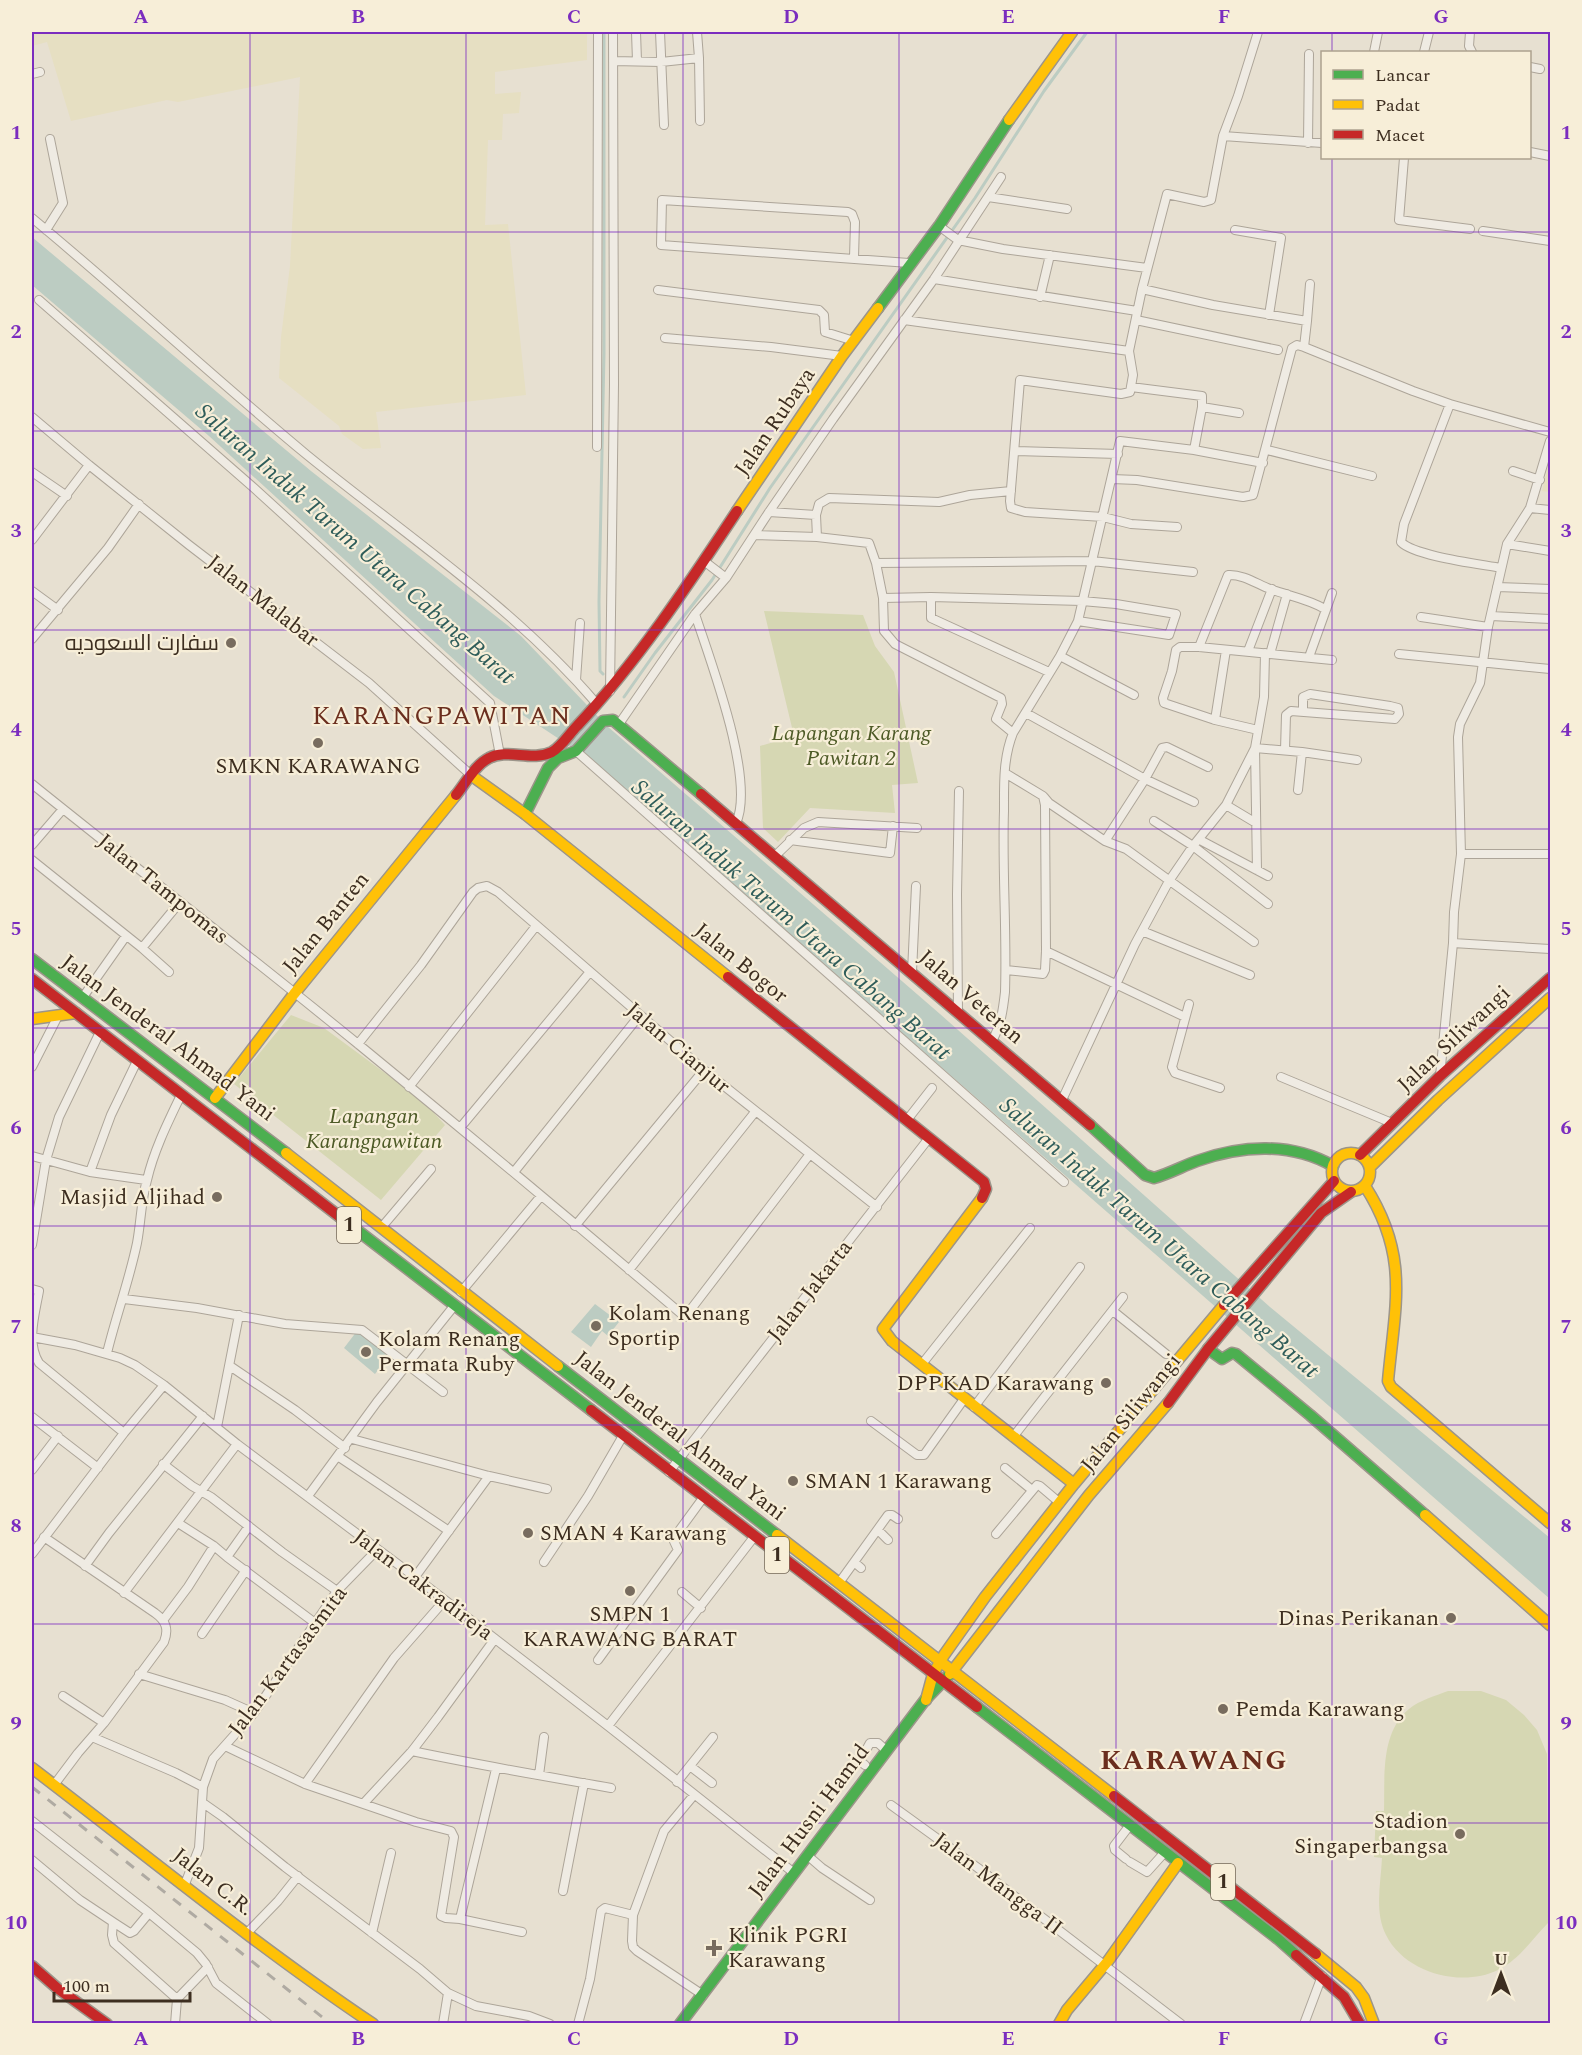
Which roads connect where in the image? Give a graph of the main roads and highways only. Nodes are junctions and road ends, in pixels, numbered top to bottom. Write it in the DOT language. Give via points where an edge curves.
graph roads {
  1 [pos="1072,32"];
  2 [pos="472,776"];
  3 [pos="525,814"];
  4 [pos="32,959"];
  5 [pos="1551,978"];
  6 [pos="32,979"];
  7 [pos="1551,998"];
  8 [pos="76,1013"];
  9 [pos="32,1020"];
  10 [pos="215,1098"];
  11 [pos="1360,1155"];
  12 [pos="1333,1166"];
  13 [pos="1370,1167"];
  14 [pos="1334,1181"];
  15 [pos="1365,1185"];
  16 [pos="1351,1192"];
  17 [pos="1208,1349"];
  18 [pos="1149,1395"];
  19 [pos="1165,1408"];
  20 [pos="1074,1484"];
  21 [pos="1551,1523"];
  22 [pos="1008,1568"];
  23 [pos="1024,1578"];
  24 [pos="1551,1625"];
  25 [pos="940,1661"];
  26 [pos="953,1670"];
  27 [pos="933,1674"];
  28 [pos="944,1682"];
  29 [pos="925,1700"];
  30 [pos="32,1768"];
  31 [pos="1112,1796"];
  32 [pos="1107,1807"];
  33 [pos="1160,1833"];
  34 [pos="1154,1844"];
  35 [pos="1178,1863"];
  36 [pos="32,1966"];
  37 [pos="108,2024"];
  38 [pos="373,2024"];
  39 [pos="680,2024"];
  40 [pos="1059,2024"];
  41 [pos="1360,2024"];
  42 [pos="1374,2024"];
  1 -- 2 [label="main road, Jalan Rubaya" via="1019,105 941,227 909,263 842,356 707,563 610,691 552,752 490,757"];
  2 -- 3 [label="main road, Jalan Bogor"];
  2 -- 10 [label="main road, Jalan Banten" via="294,994"];
  3 -- 12 [label="main road, Jalan Veteran" via="548,768 576,751 603,721 613,720 776,855 1145,1175 1158,1178 1201,1159 1258,1148 1284,1148 1315,1156"];
  3 -- 20 [label="main road, Jalan Bogor" via="984,1182 985,1194 883,1329 892,1341"];
  4 -- 10 [label="main road, Jalan Jenderal Ahmad Yani / 1"];
  5 -- 11 [label="main road, Jalan Siliwangi" via="1440,1076"];
  6 -- 8 [label="main road, Jalan Jenderal Ahmad Yani / 1"];
  7 -- 13 [label="main road, Jalan Siliwangi"];
  8 -- 9 [label="main road"];
  8 -- 27 [label="main road, Jalan Jenderal Ahmad Yani / 1"];
  10 -- 25 [label="main road, Jalan Jenderal Ahmad Yani / 1"];
  11 -- 12 [label="main road" via="1344,1154"];
  11 -- 13 [label="main road"];
  12 -- 14 [label="main road"];
  13 -- 15 [label="main road" via="1370,1179"];
  14 -- 16 [label="main road"];
  14 -- 18 [label="main road, Jalan Siliwangi"];
  15 -- 16 [label="main road"];
  15 -- 21 [label="main road" via="1387,1229 1396,1272 1397,1300 1388,1381 1391,1387"];
  16 -- 17 [label="main road, Jalan Siliwangi" via="1322,1213"];
  17 -- 19 [label="main road, Jalan Siliwangi"];
  17 -- 24 [label="main road" via="1222,1359 1236,1354"];
  18 -- 19 [label="main road"];
  18 -- 20 [label="main road, Jalan Siliwangi"];
  19 -- 23 [label="main road, Jalan Siliwangi"];
  20 -- 22 [label="main road, Jalan Siliwangi"];
  22 -- 23 [label="main road"];
  22 -- 25 [label="main road, Jalan Siliwangi"];
  23 -- 26 [label="main road, Jalan Siliwangi"];
  25 -- 26 [label="main road, Jalan Jenderal Ahmad Yani / 1"];
  25 -- 27 [label="main road, Jalan Siliwangi"];
  26 -- 28 [label="main road, Jalan Siliwangi"];
  26 -- 31 [label="main road, Jalan Jenderal Ahmad Yani / 1"];
  27 -- 28 [label="main road, Jalan Jenderal Ahmad Yani / 1"];
  27 -- 29 [label="main road, Jalan Husni Hamid"];
  28 -- 29 [label="main road, Jalan Husni Hamid"];
  28 -- 32 [label="main road, Jalan Jenderal Ahmad Yani / 1"];
  29 -- 39 [label="main road, Jalan Husni Hamid"];
  30 -- 38 [label="main road, Jalan C.R."];
  31 -- 32 [label="main road"];
  31 -- 33 [label="main road, Jalan Jenderal Ahmad Yani / 1"];
  32 -- 34 [label="main road, Jalan Jenderal Ahmad Yani / 1"];
  33 -- 34 [label="main road"];
  33 -- 42 [label="main road, Jalan Jenderal Ahmad Yani / 1" via="1356,1987"];
  34 -- 35 [label="main road, Jalan Jenderal Ahmad Yani / 1"];
  35 -- 40 [label="main road"];
  35 -- 41 [label="main road, Jalan Jenderal Ahmad Yani / 1" via="1322,1976 1344,1997"];
  36 -- 37 [label="main road"];
}
